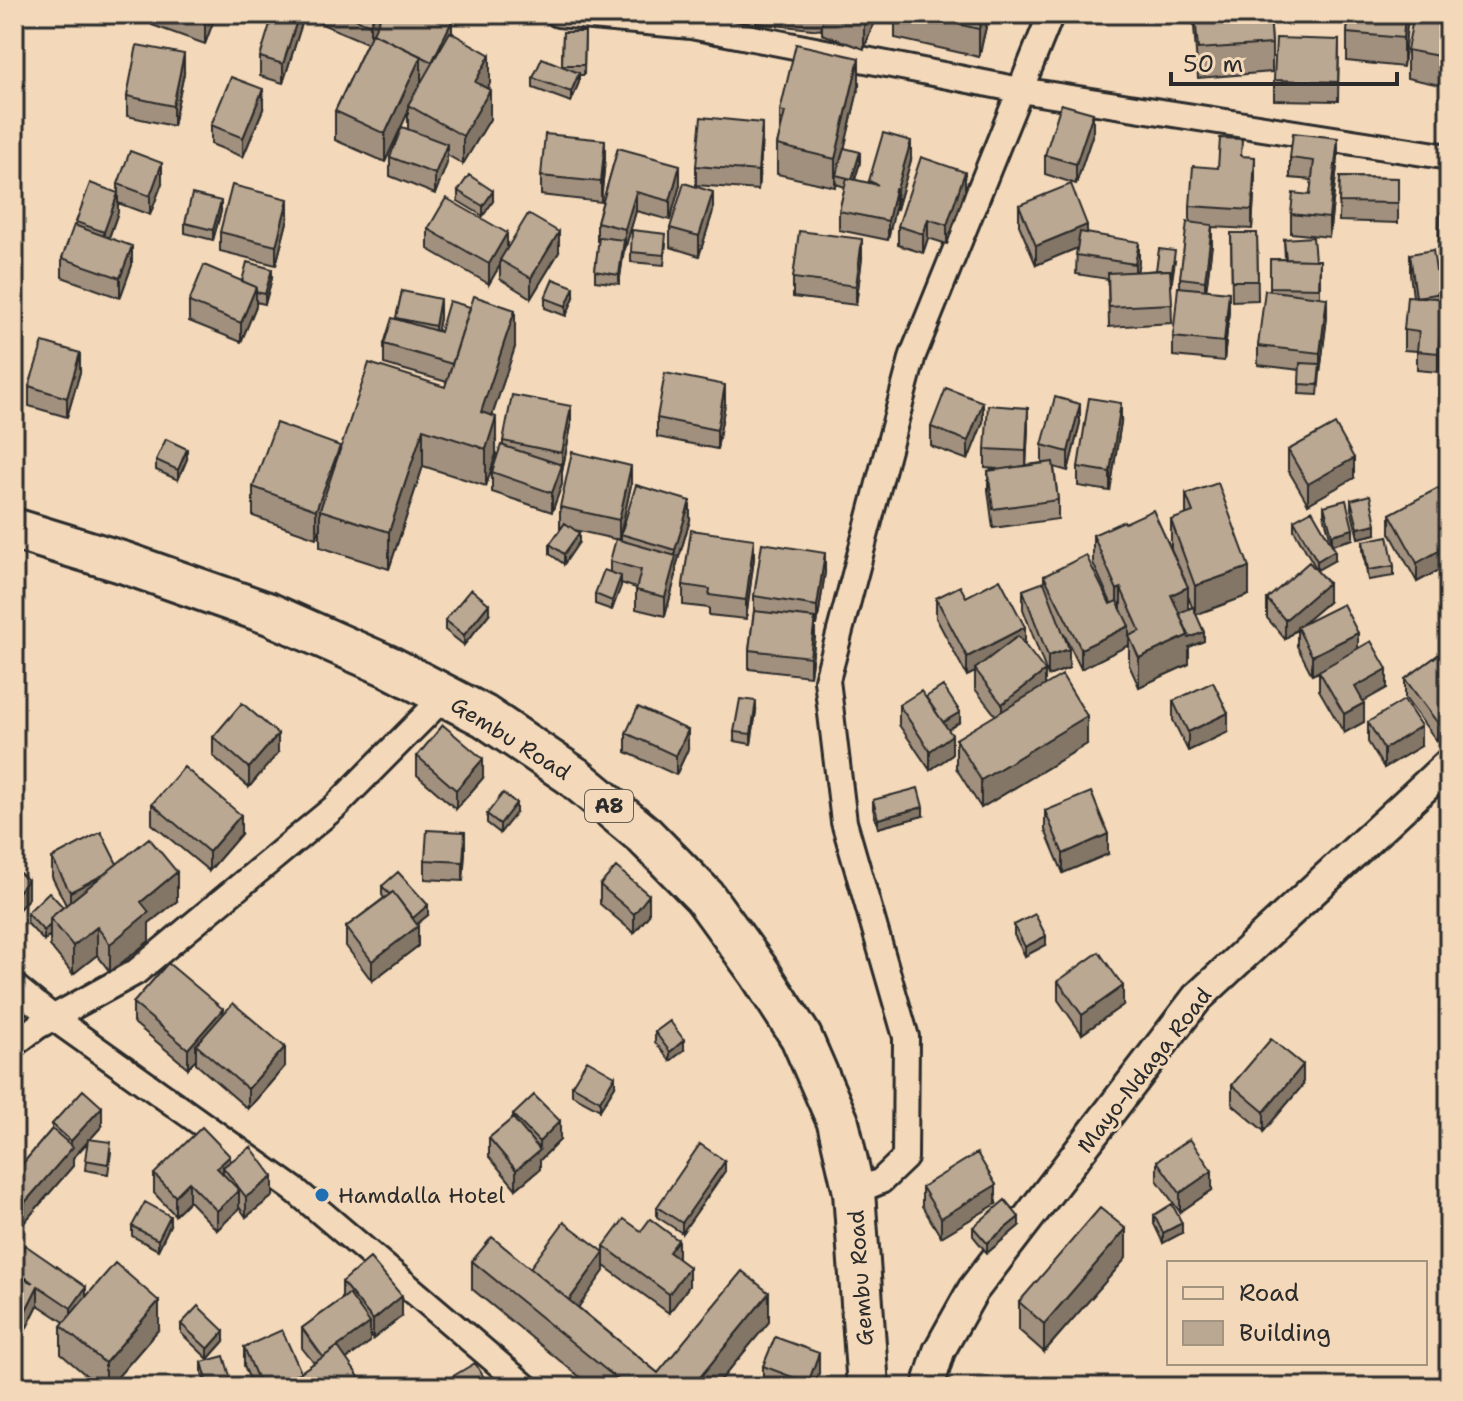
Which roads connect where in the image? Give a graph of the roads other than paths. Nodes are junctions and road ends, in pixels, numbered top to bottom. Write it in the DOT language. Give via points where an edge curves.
graph roads {
  1 [pos="558,14"];
  2 [pos="1051,14"];
  3 [pos="1020,90"];
  4 [pos="1449,157"];
  5 [pos="14,529"];
  6 [pos="445,696"];
  7 [pos="1449,764"];
  8 [pos="14,986"];
  9 [pos="52,1017"];
  10 [pos="14,1044"];
  11 [pos="854,1192"];
  12 [pos="526,1387"];
  13 [pos="868,1387"];
  14 [pos="928,1387"];
  1 -- 3 [label="street" via="691,26"];
  2 -- 3 [label="street"];
  3 -- 4 [label="street"];
  3 -- 11 [label="street" via="913,355 827,680 844,822 906,1037 905,1158 881,1181"];
  5 -- 6 [label="main road, Gembu Road / A8" via="270,614"];
  6 -- 9 [label="street" via="335,807 136,972"];
  6 -- 11 [label="main road, Gembu Road / A8" via="573,776 644,835 704,896 801,1037 838,1122"];
  7 -- 14 [label="street, Mayo-Ndaga Road" via="1197,998 973,1290 939,1351"];
  8 -- 9 [label="street"];
  9 -- 10 [label="street"];
  9 -- 12 [label="street" via="296,1191"];
  11 -- 13 [label="main road, Gembu Road / A8"];
}
